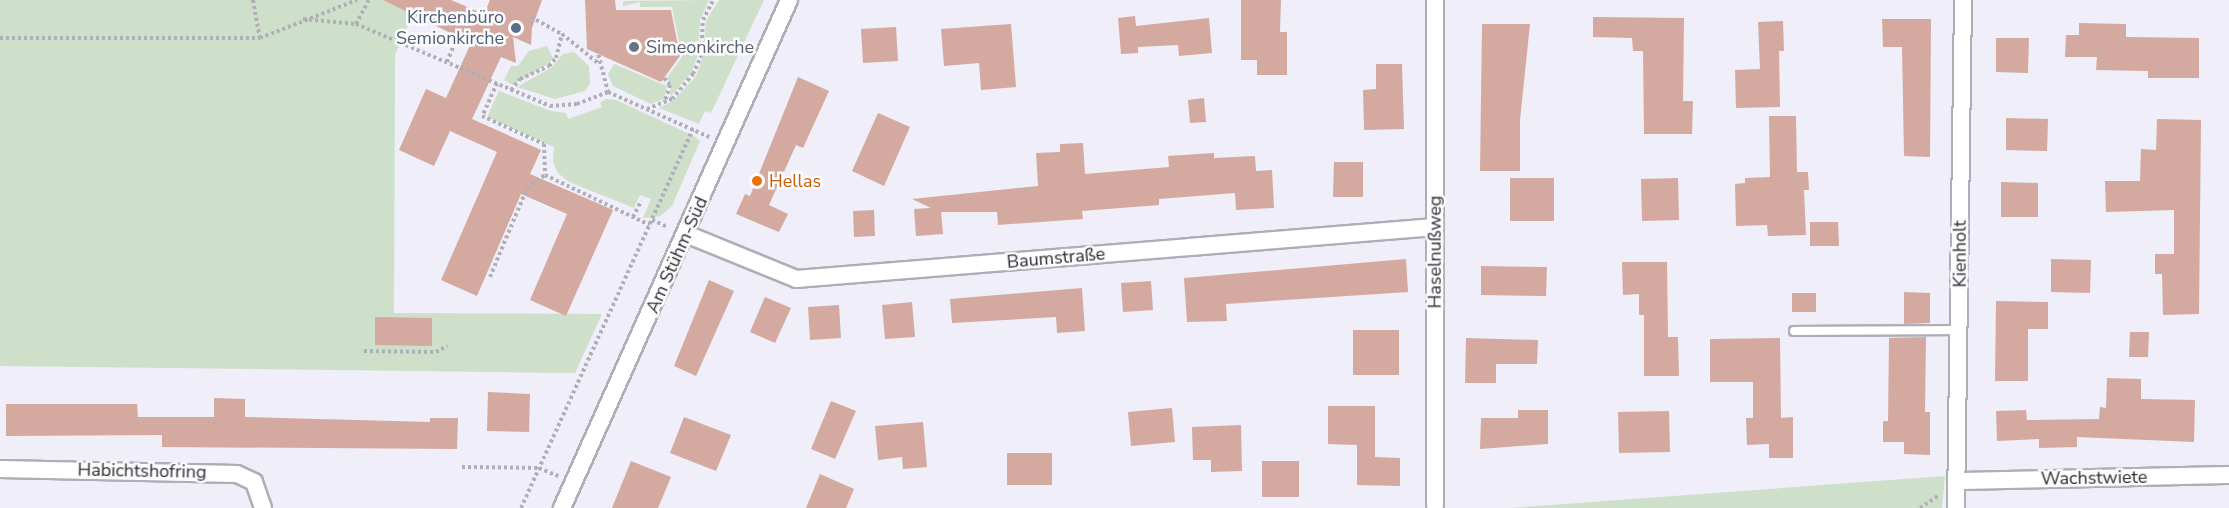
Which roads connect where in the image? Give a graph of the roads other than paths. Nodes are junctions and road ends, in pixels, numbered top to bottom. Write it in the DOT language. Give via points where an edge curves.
graph roads {
  1 [pos="789,0"];
  2 [pos="1435,0"];
  3 [pos="1962,0"];
  4 [pos="1435,227"];
  5 [pos="686,234"];
  6 [pos="1960,330"];
  7 [pos="1794,331"];
  8 [pos="0,469"];
  9 [pos="2229,476"];
  10 [pos="1959,481"];
  11 [pos="1435,504"];
  12 [pos="263,508"];
  13 [pos="562,508"];
  14 [pos="1956,508"];
  1 -- 5 [label="street, Am Stühm-Süd"];
  2 -- 4 [label="street, Haselnußweg"];
  3 -- 6 [label="street, Kienholt"];
  4 -- 5 [label="street, Baumstraße" via="796,279"];
  4 -- 11 [label="street, Haselnußweg"];
  5 -- 13 [label="street, Am Stühm-Süd"];
  6 -- 7 [label="lane"];
  6 -- 10 [label="street, Kienholt"];
  8 -- 12 [label="street, Habichtshofring" via="237,474 254,482"];
  9 -- 10 [label="street, Wachstwiete"];
  10 -- 14 [label="street, Kienholt"];
}
